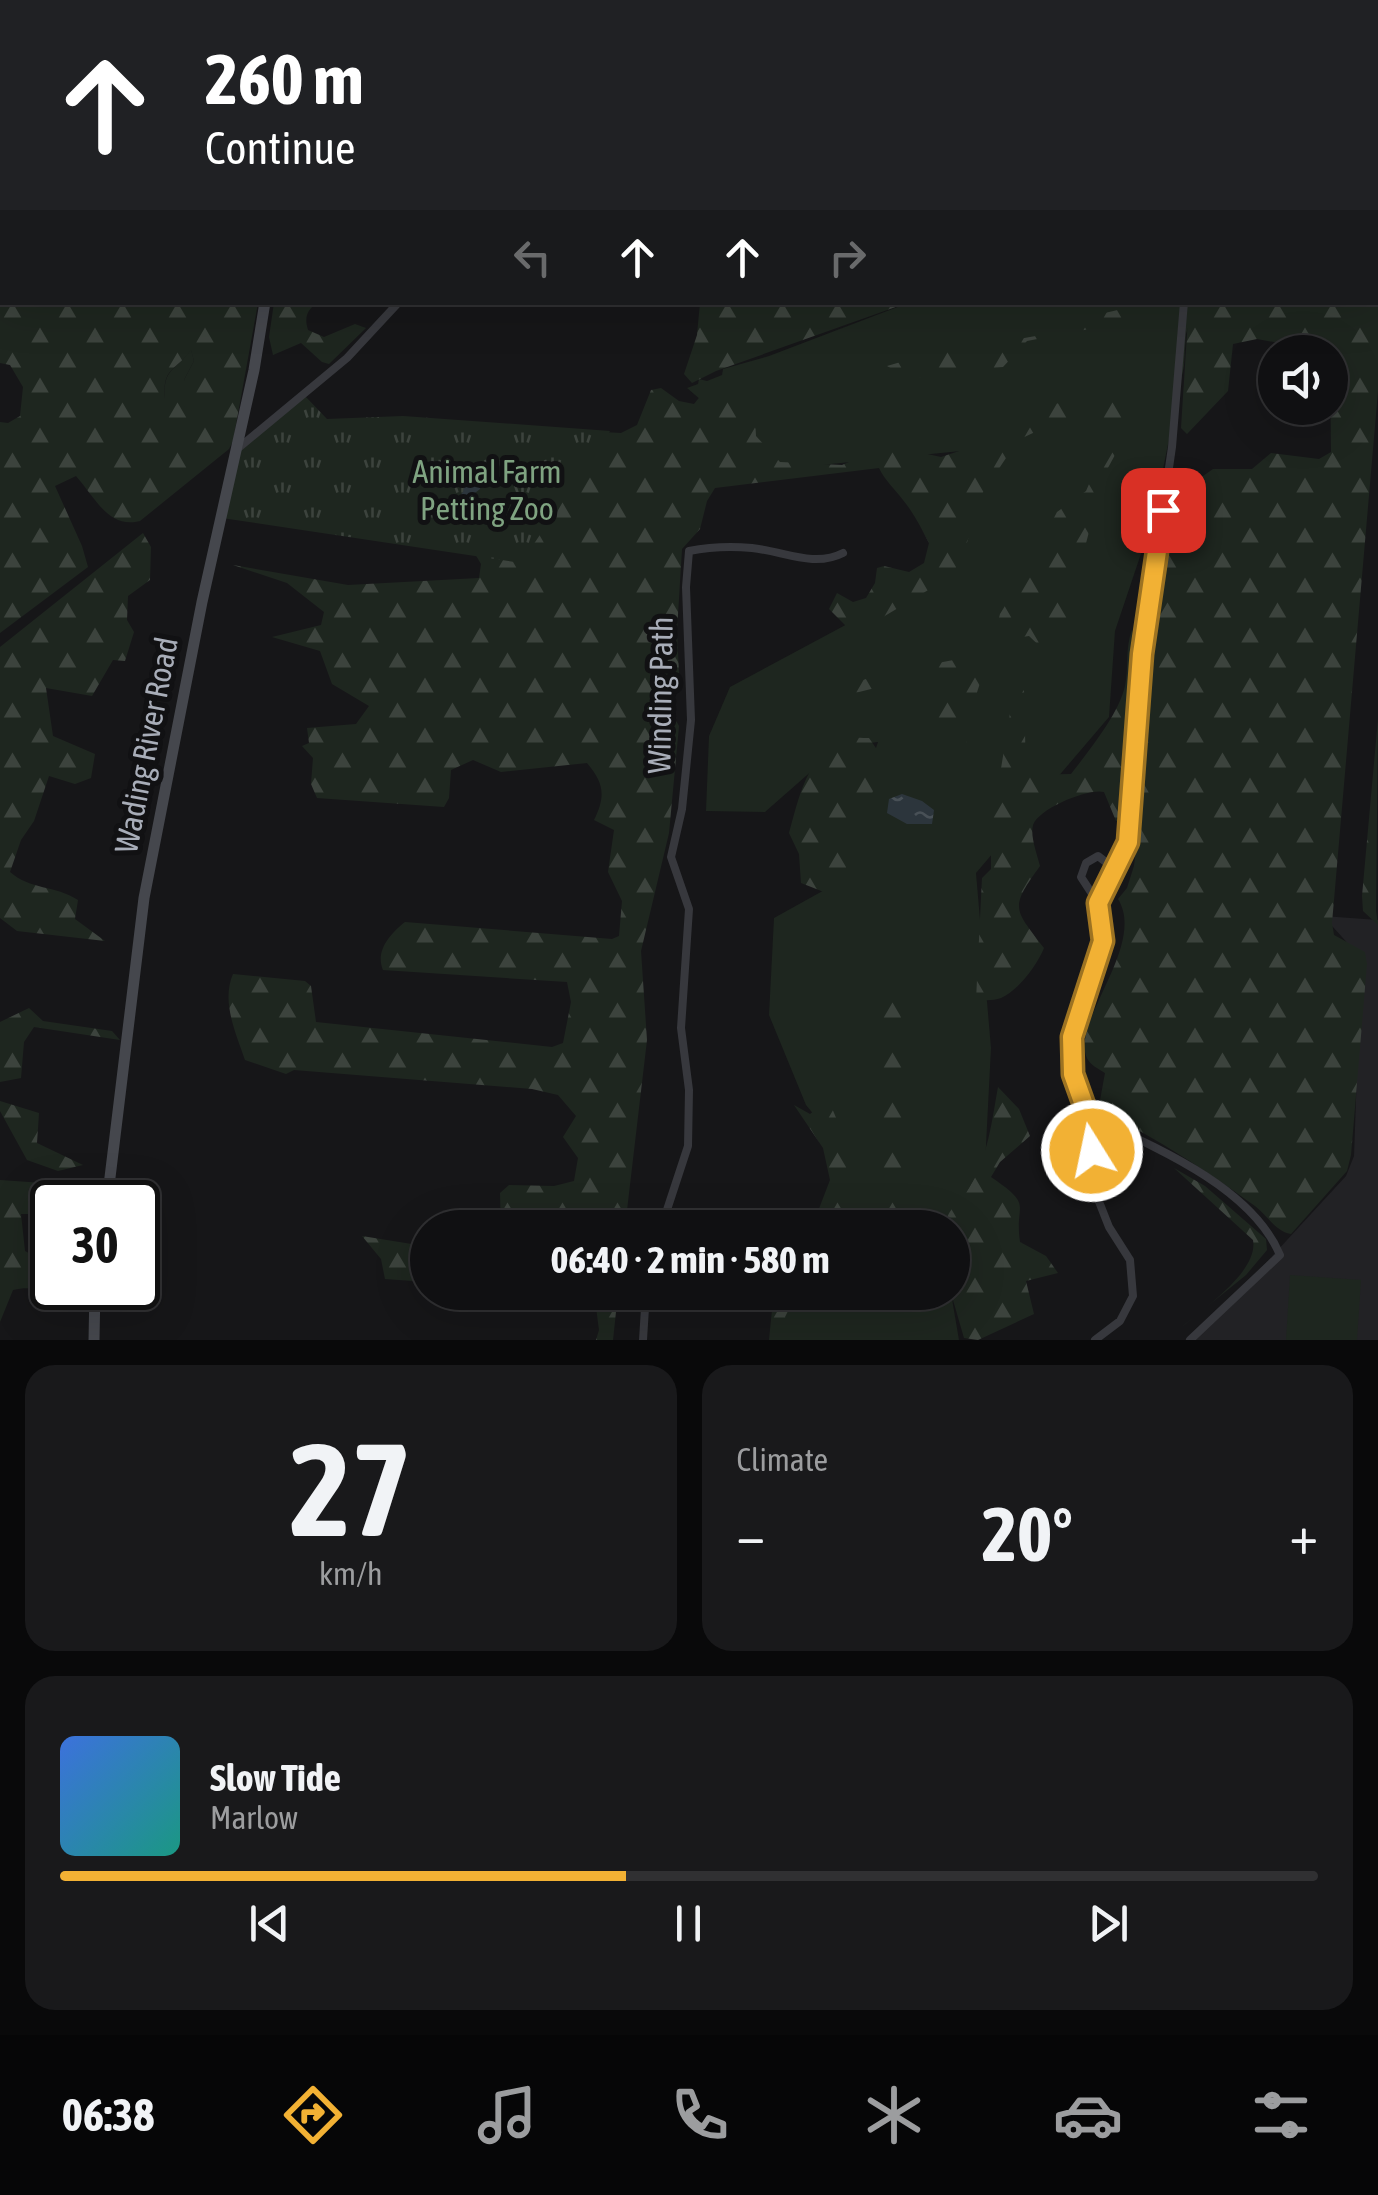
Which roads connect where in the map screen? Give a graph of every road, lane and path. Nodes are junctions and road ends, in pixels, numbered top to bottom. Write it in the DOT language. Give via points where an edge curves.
graph roads {
  1 [pos="265,305"];
  2 [pos="395,305"];
  3 [pos="1184,305"];
  4 [pos="236,450"];
  5 [pos="843,552"];
  6 [pos="1116,870"];
  7 [pos="1098,903"];
  8 [pos="1088,1116"];
  9 [pos="110,1180"];
  10 [pos="667,1210"];
  11 [pos="94,1310"];
  12 [pos="645,1310"];
  13 [pos="94,1340"];
  14 [pos="643,1340"];
  15 [pos="1095,1340"];
  16 [pos="1190,1340"];
  1 -- 4 [label="main road, Wading River Road"];
  2 -- 4 [label="street" via="348,358"];
  3 -- 6 [label="street" via="1172,447 1142,654 1128,842"];
  4 -- 9 [label="main road, Wading River Road" via="144,898"];
  5 -- 10 [label="street, Winding Path" via="827,561 751,548 689,551 691,720 671,857 689,909 681,1028 688,1146"];
  6 -- 7 [label="street"];
  6 -- 7 [label="street" via="1098,856 1086,863 1080,876"];
  7 -- 8 [label="street" via="1103,941 1072,1037 1073,1074"];
  8 -- 15 [label="street" via="1096,1194 1130,1260 1134,1296 1120,1321"];
  8 -- 16 [label="street" via="1228,1191 1270,1232 1280,1255"];
  11 -- 13 [label="main road"];
  12 -- 14 [label="street"];
}
